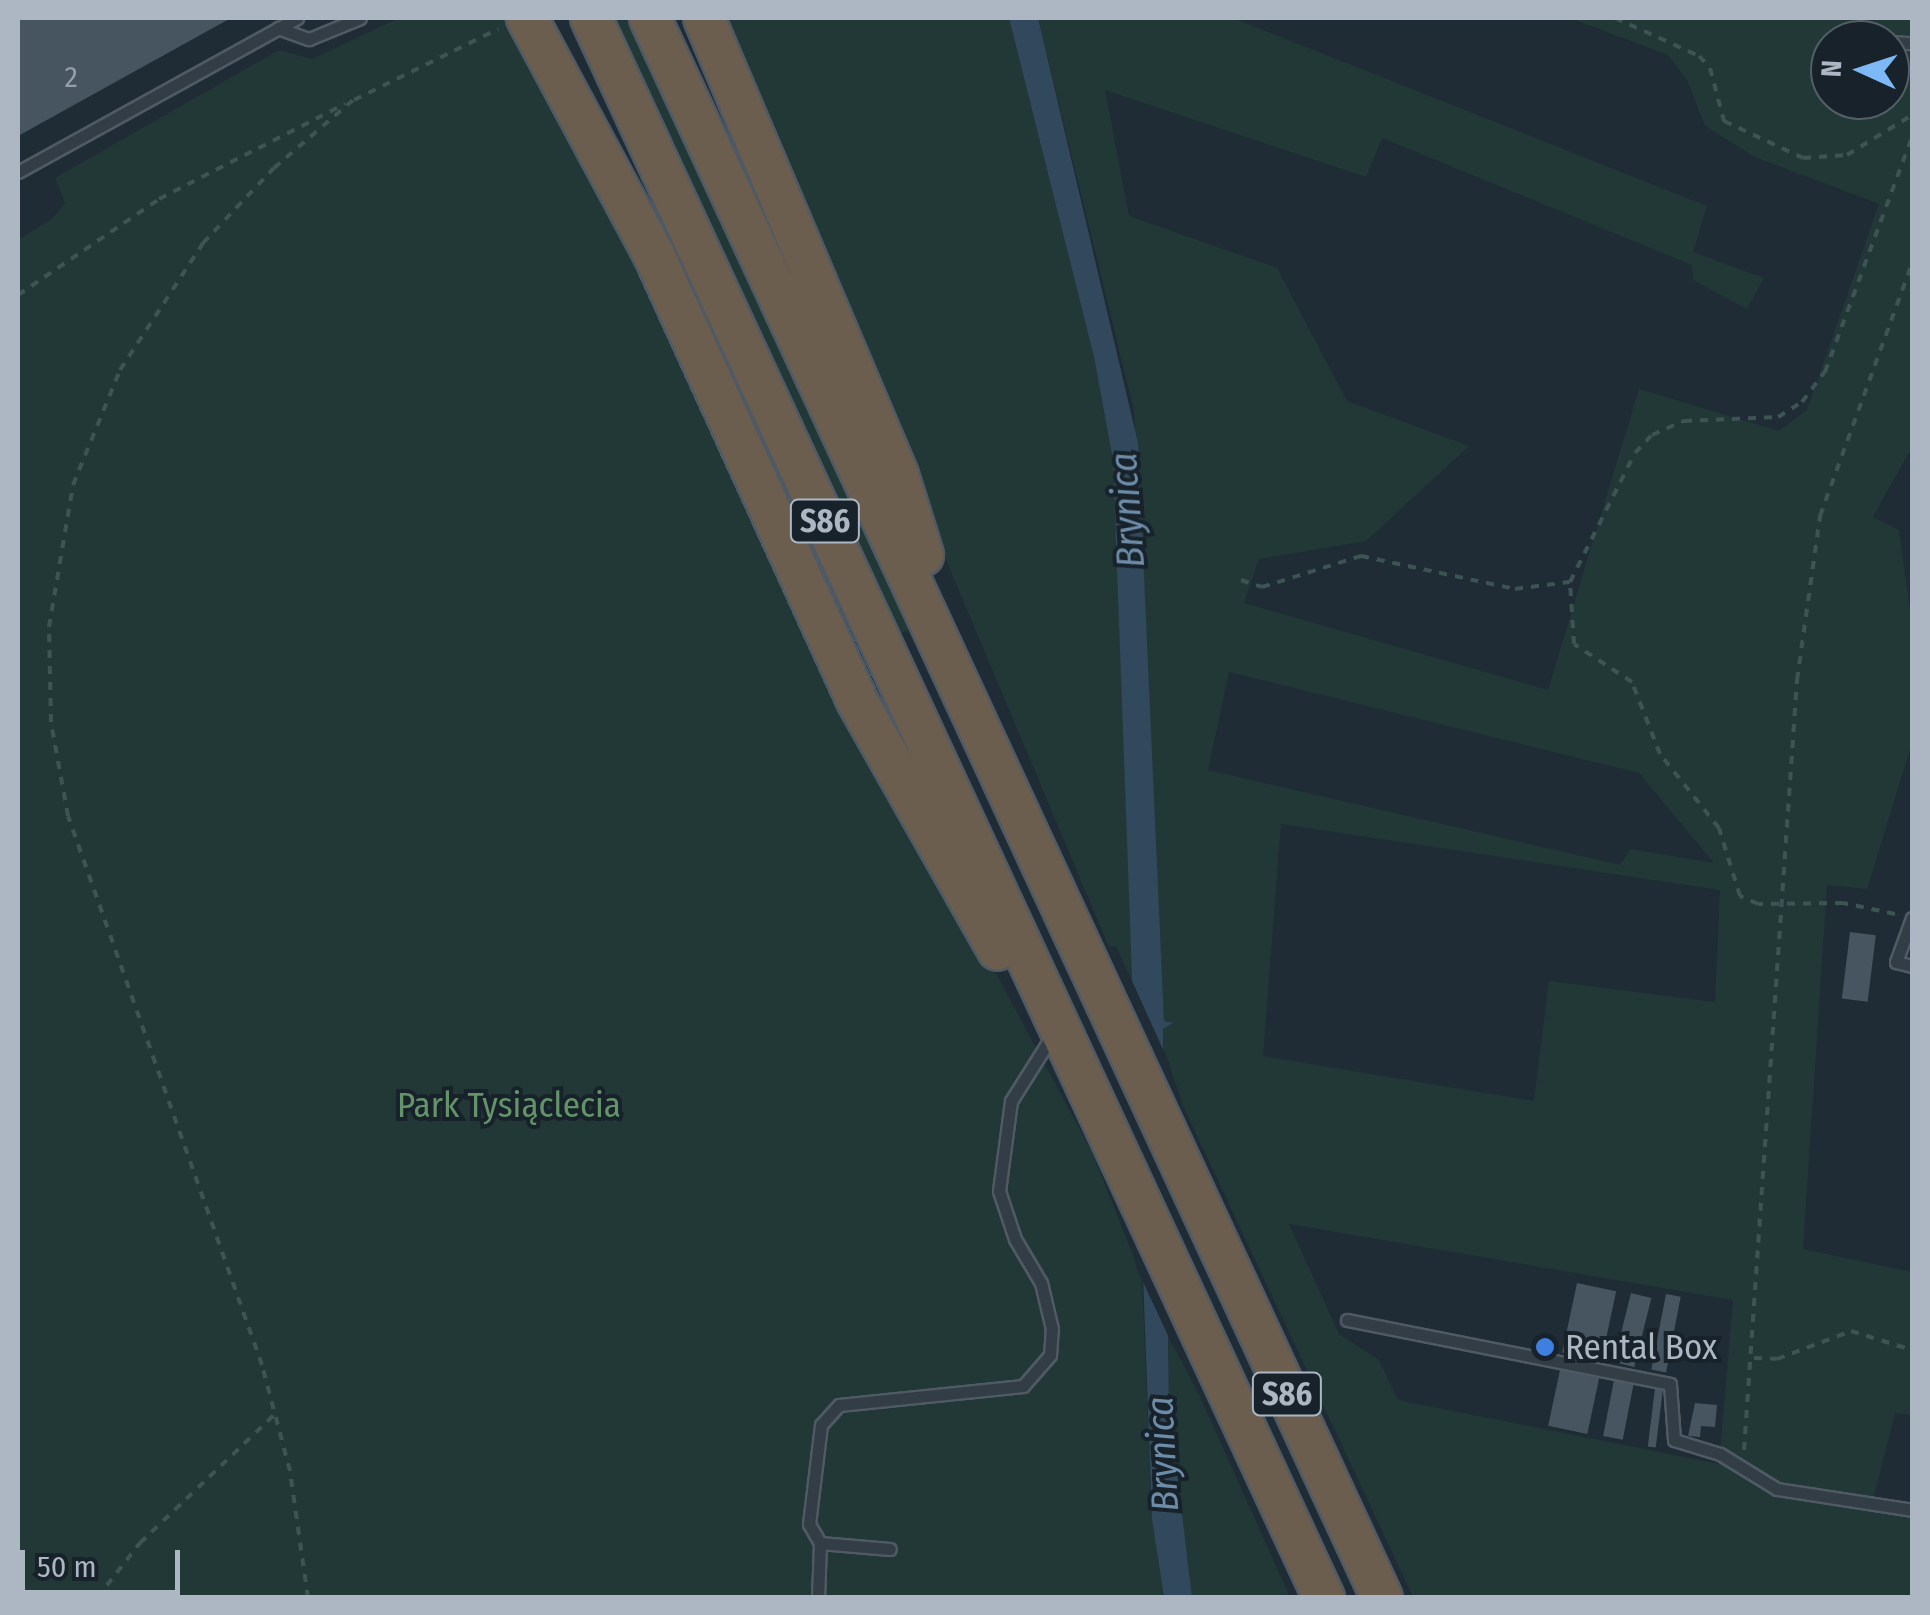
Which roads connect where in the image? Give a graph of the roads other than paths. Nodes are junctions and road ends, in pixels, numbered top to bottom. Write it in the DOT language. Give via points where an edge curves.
graph roads {
  1 [pos="297,18"];
  2 [pos="360,18"];
  3 [pos="527,18"];
  4 [pos="591,18"];
  5 [pos="650,18"];
  6 [pos="704,18"];
  7 [pos="278,28"];
  8 [pos="18,172"];
  9 [pos="970,707"];
  10 [pos="1910,917"];
  11 [pos="1912,966"];
  12 [pos="1060,1024"];
  13 [pos="1348,1320"];
  14 [pos="1912,1510"];
  15 [pos="820,1544"];
  16 [pos="890,1549"];
  17 [pos="818,1598"];
  18 [pos="1324,1598"];
  19 [pos="1382,1598"];
  1 -- 7 [label="lane"];
  2 -- 7 [label="lane" via="309,38"];
  3 -- 12 [label="highway" via="654,255 856,699 1002,958"];
  4 -- 12 [label="highway, S86"];
  5 -- 9 [label="highway, S86"];
  6 -- 9 [label="highway" via="898,475"];
  7 -- 8 [label="lane"];
  9 -- 19 [label="highway, S86"];
  10 -- 11 [label="lane" via="1896,962"];
  12 -- 15 [label="lane" via="1011,1102 1000,1152 999,1191 1015,1239 1041,1283 1052,1329 1050,1355 1023,1386 839,1406 821,1425 809,1524"];
  12 -- 18 [label="highway, S86"];
  13 -- 14 [label="lane" via="1670,1384 1674,1440 1720,1454 1777,1488"];
  15 -- 16 [label="lane"];
  15 -- 17 [label="lane"];
}
